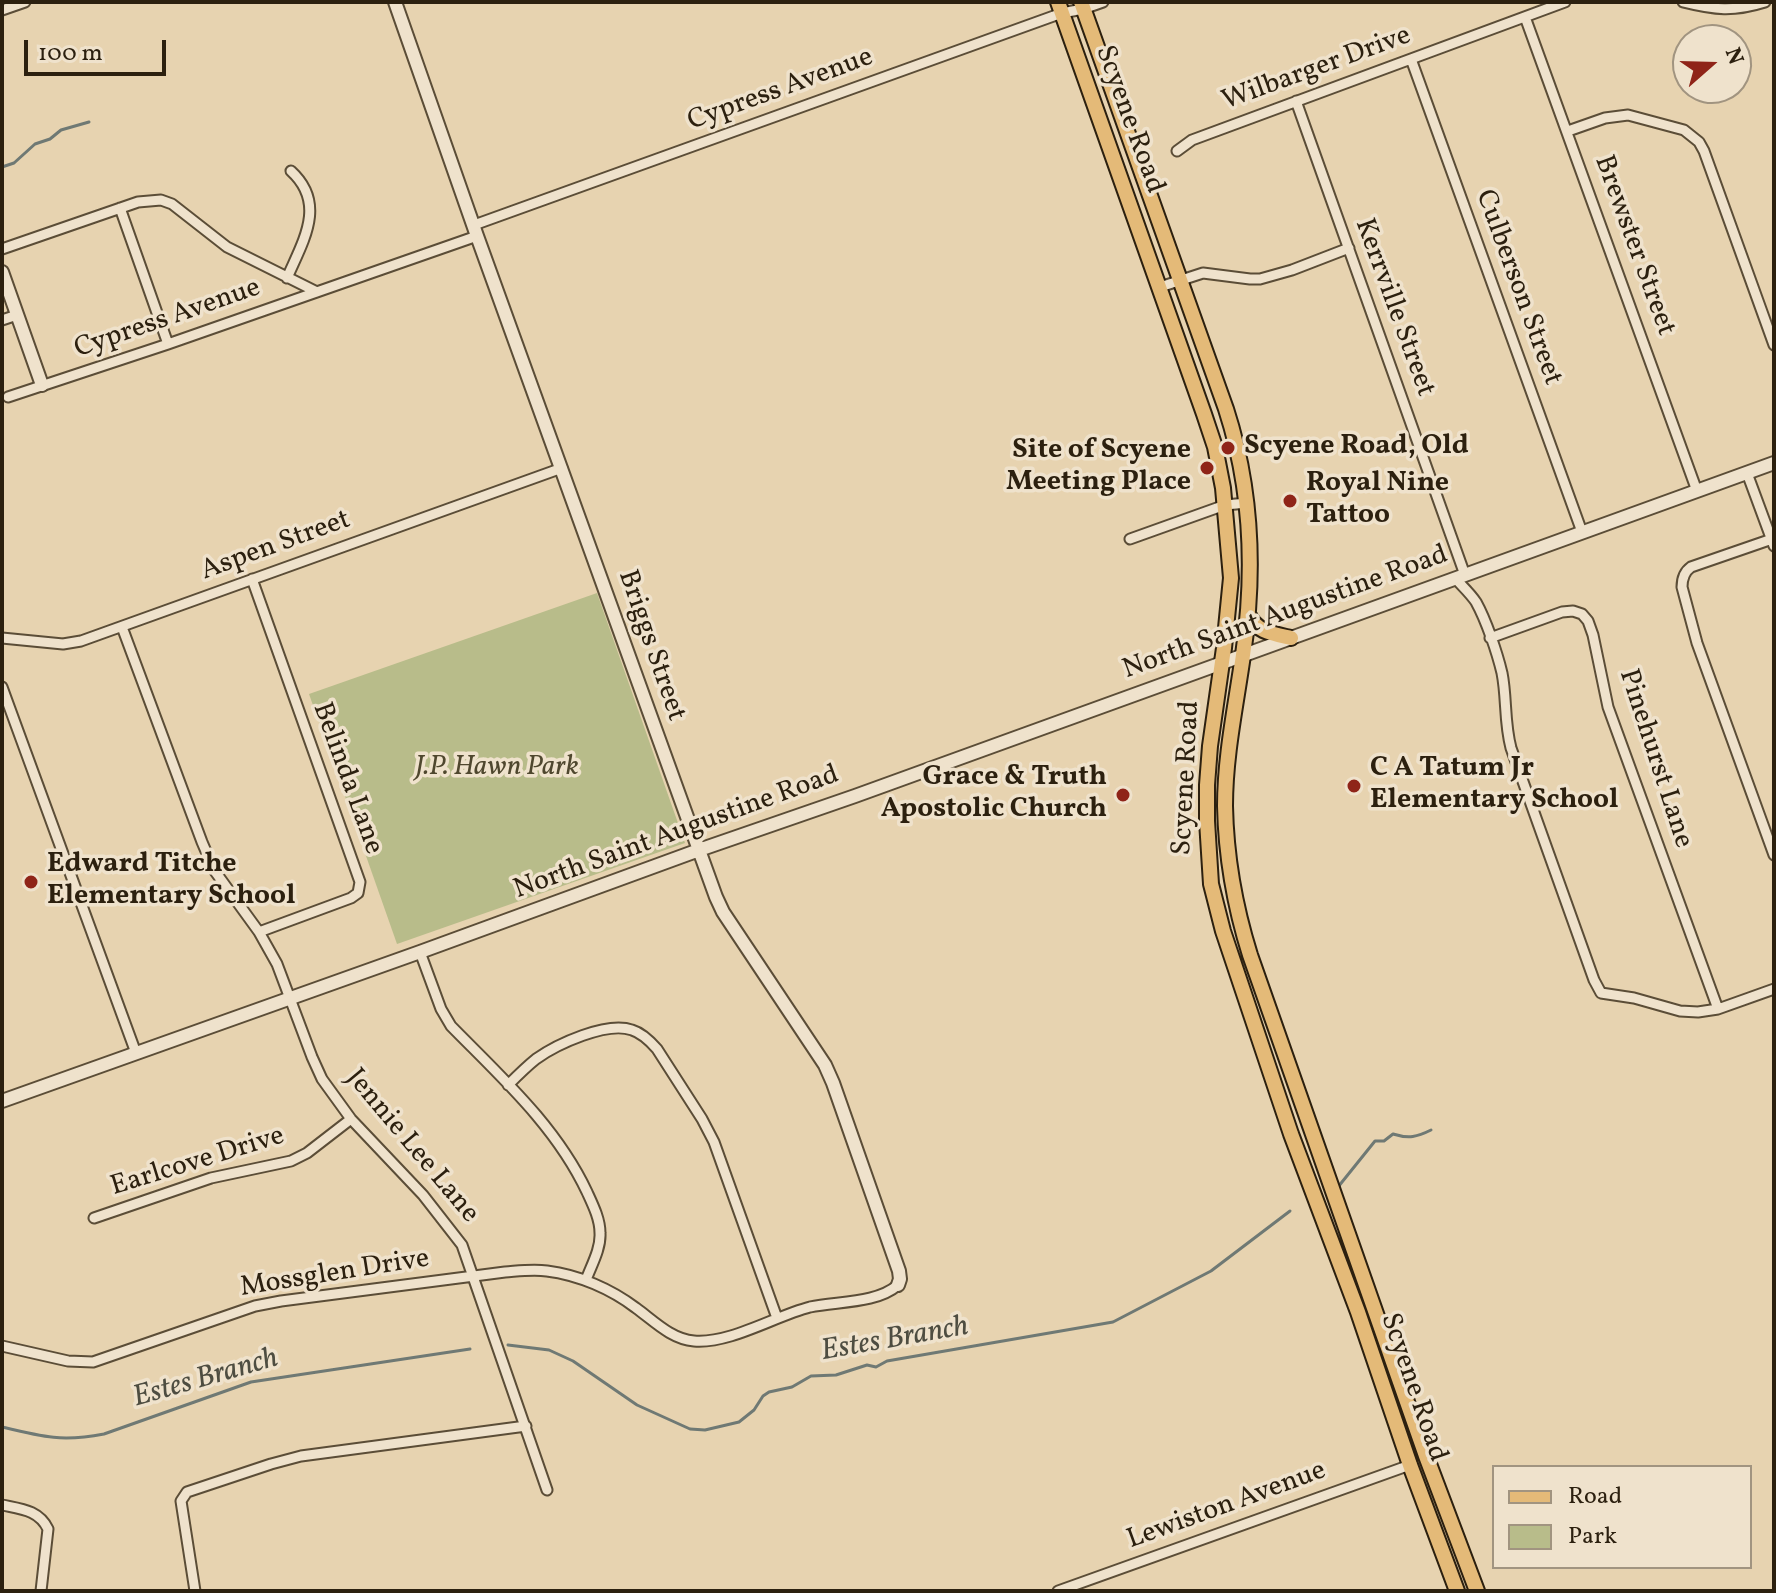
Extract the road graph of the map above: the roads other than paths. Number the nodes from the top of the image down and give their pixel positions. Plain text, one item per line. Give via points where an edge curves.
1 (25, 2) edge
2 (395, 2) edge
3 (1103, 2) edge
4 (1565, 2) edge
5 (1683, 2) edge
6 (1765, 2) edge
7 (1082, 6) edge
8 (1060, 8) edge
9 (2, 10) edge
10 (1525, 17) junction
11 (1411, 59) junction
12 (1296, 101) junction
13 (1568, 131) junction
14 (1177, 151) dead end
15 (291, 171) dead end
16 (120, 208) junction
17 (475, 230) junction
18 (1349, 248) junction
19 (2, 249) edge
20 (2, 272) edge
21 (287, 278) junction
22 (1180, 280) junction
23 (1160, 287) junction
24 (317, 292) junction
25 (17, 315) junction
26 (2, 320) edge
27 (168, 344) junction
28 (1774, 345) edge
29 (42, 385) junction
30 (8, 397) dead end
31 (1774, 463) edge
32 (562, 468) junction
33 (1747, 473) junction
34 (1697, 491) junction
35 (1247, 503) junction
36 (1225, 505) junction
37 (1582, 532) junction
38 (1130, 539) dead end
39 (1773, 542) edge
40 (1460, 576) junction
41 (252, 579) junction
42 (1248, 614) junction
43 (122, 627) junction
44 (2, 638) edge
45 (1291, 638) junction
46 (1490, 638) junction
47 (1243, 655) junction
48 (1222, 663) junction
49 (2, 687) edge
50 (699, 850) junction
51 (1774, 855) edge
52 (259, 932) junction
53 (420, 952) junction
54 (1774, 989) edge
55 (290, 998) junction
56 (1718, 1009) junction
57 (136, 1053) junction
58 (508, 1085) junction
59 (2, 1101) edge
60 (351, 1119) junction
61 (94, 1218) dead end
62 (473, 1276) junction
63 (586, 1280) junction
64 (898, 1285) joint
65 (777, 1318) junction
66 (2, 1346) edge
67 (526, 1426) junction
68 (1429, 1463) junction
69 (1410, 1465) junction
70 (547, 1490) dead end
71 (2, 1505) edge
72 (41, 1591) edge
73 (195, 1591) edge
74 (1058, 1591) edge
75 (1457, 1591) edge
76 (1477, 1591) edge

1 - 9 street
2 - 17 street, Briggs Street
3 - 7 street, Cypress Avenue
4 - 10 street, Wilbarger Drive
5 - 6 street via 1734,10
7 - 8 street, Cypress Avenue
7 - 22 main road, Scyene Road
8 - 17 street, Cypress Avenue
8 - 23 main road, Scyene Road
10 - 11 street, Wilbarger Drive
10 - 13 street, Brewster Street
11 - 12 street, Wilbarger Drive
11 - 37 street, Culberson Street
12 - 14 street, Wilbarger Drive via 1192,140
12 - 18 street, Kerrville Street
13 - 28 street via 1628,115 1684,130 1699,142
13 - 34 street, Brewster Street
15 - 21 street via 303,182 310,207 307,233
16 - 19 street
16 - 21 street via 151,200 172,204 227,247
16 - 27 street
17 - 24 street, Cypress Avenue
17 - 32 street, Briggs Street
18 - 22 street via 1260,279 1210,273
18 - 40 street, Kerrville Street
20 - 25 street
21 - 24 street
22 - 23 street
22 - 35 main road, Scyene Road via 1230,423
23 - 36 main road, Scyene Road via 1215,447
24 - 27 street, Cypress Avenue
25 - 26 street
25 - 29 street
27 - 29 street, Cypress Avenue
29 - 30 street, Cypress Avenue
31 - 33 street, North Saint Augustine Road
32 - 41 street, Aspen Street
32 - 50 street, Briggs Street
33 - 34 street, North Saint Augustine Road
33 - 39 street
34 - 37 street, North Saint Augustine Road
35 - 36 street
35 - 42 main road, Scyene Road
36 - 38 street
36 - 48 main road, Scyene Road via 1231,578
37 - 40 street, North Saint Augustine Road
39 - 51 street via 1695,565 1686,570 1682,587
40 - 45 street, North Saint Augustine Road
40 - 46 street, Kerrville Street
41 - 43 street, Aspen Street
41 - 52 street, Belinda Lane via 360,882 351,898
42 - 45 main road via 1266,632
42 - 47 main road, Scyene Road
43 - 44 street, Aspen Street via 63,644
43 - 52 street, Jennie Lee Lane via 214,870
45 - 47 street, North Saint Augustine Road
46 - 56 street, Kerrville Street via 1501,673 1511,748 1601,993 1680,1011
46 - 56 street, Pinehurst Lane via 1562,612 1582,614 1588,621 1608,707
47 - 48 street, North Saint Augustine Road
47 - 68 main road, Scyene Road via 1226,784 1236,907
48 - 50 street, North Saint Augustine Road
48 - 69 main road, Scyene Road via 1207,785 1216,908
49 - 57 street
50 - 53 street, North Saint Augustine Road
50 - 64 street, Briggs Street via 723,912 825,1065 899,1271
52 - 55 street, Jennie Lee Lane
53 - 55 street, North Saint Augustine Road
53 - 58 street via 451,1026
54 - 56 street
55 - 57 street, North Saint Augustine Road
55 - 60 street, Jennie Lee Lane via 322,1079
57 - 59 street, North Saint Augustine Road
58 - 63 street via 555,1137 594,1208 601,1235
58 - 65 street via 555,1048 600,1031 631,1029 648,1039 714,1142
60 - 61 street, Earlcove Drive via 291,1161 211,1178
60 - 62 street, Jennie Lee Lane via 452,1230
62 - 63 street, Mossglen Drive via 548,1271
62 - 66 street, Mossglen Drive via 255,1306 93,1362
62 - 67 street, Jennie Lee Lane
63 - 65 street, Mossglen Drive via 685,1339 728,1336
64 - 65 street, Mossglen Drive via 862,1300
67 - 70 street, Jennie Lee Lane
67 - 73 street via 301,1456 187,1492 181,1501
68 - 69 street
68 - 69 street, Lewiston Avenue
68 - 76 main road, Scyene Road
69 - 74 street, Lewiston Avenue
69 - 75 main road, Scyene Road
71 - 72 street via 37,1514 48,1529

